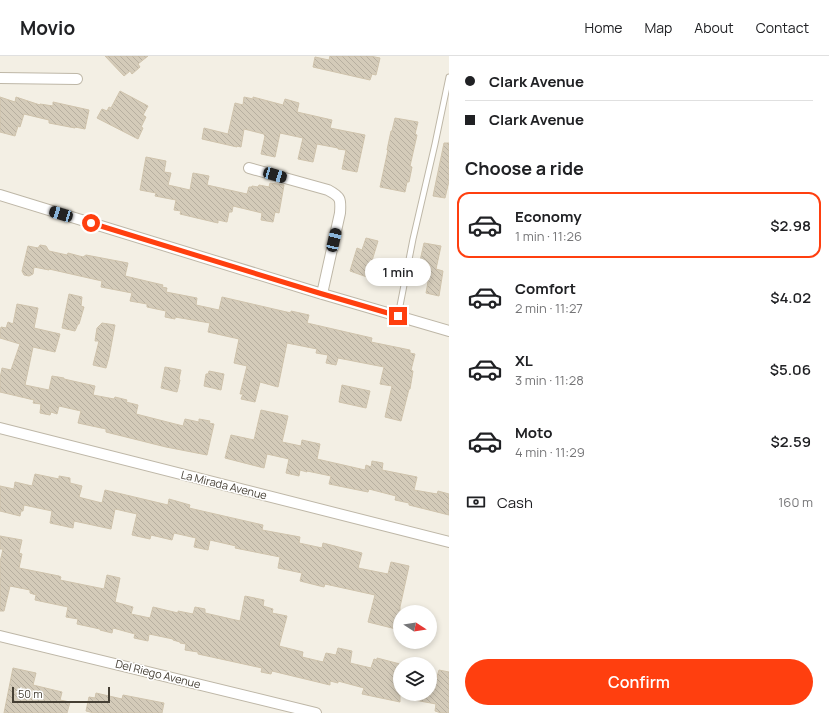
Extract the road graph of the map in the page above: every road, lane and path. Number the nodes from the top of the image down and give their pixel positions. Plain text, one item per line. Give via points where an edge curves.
1 (449, 77) edge
2 (0, 78) edge
3 (77, 79) dead end
4 (249, 168) dead end
5 (0, 195) edge
6 (322, 294) junction
7 (398, 316) junction
8 (449, 331) edge
9 (0, 428) edge
10 (449, 542) edge
11 (0, 636) edge
12 (316, 713) edge

1 - 7 lane
2 - 3 street
4 - 6 street via 328,190 339,198 340,213
5 - 6 street
6 - 7 street
7 - 8 street
9 - 10 street, La Mirada Avenue
11 - 12 street, Del Riego Avenue

